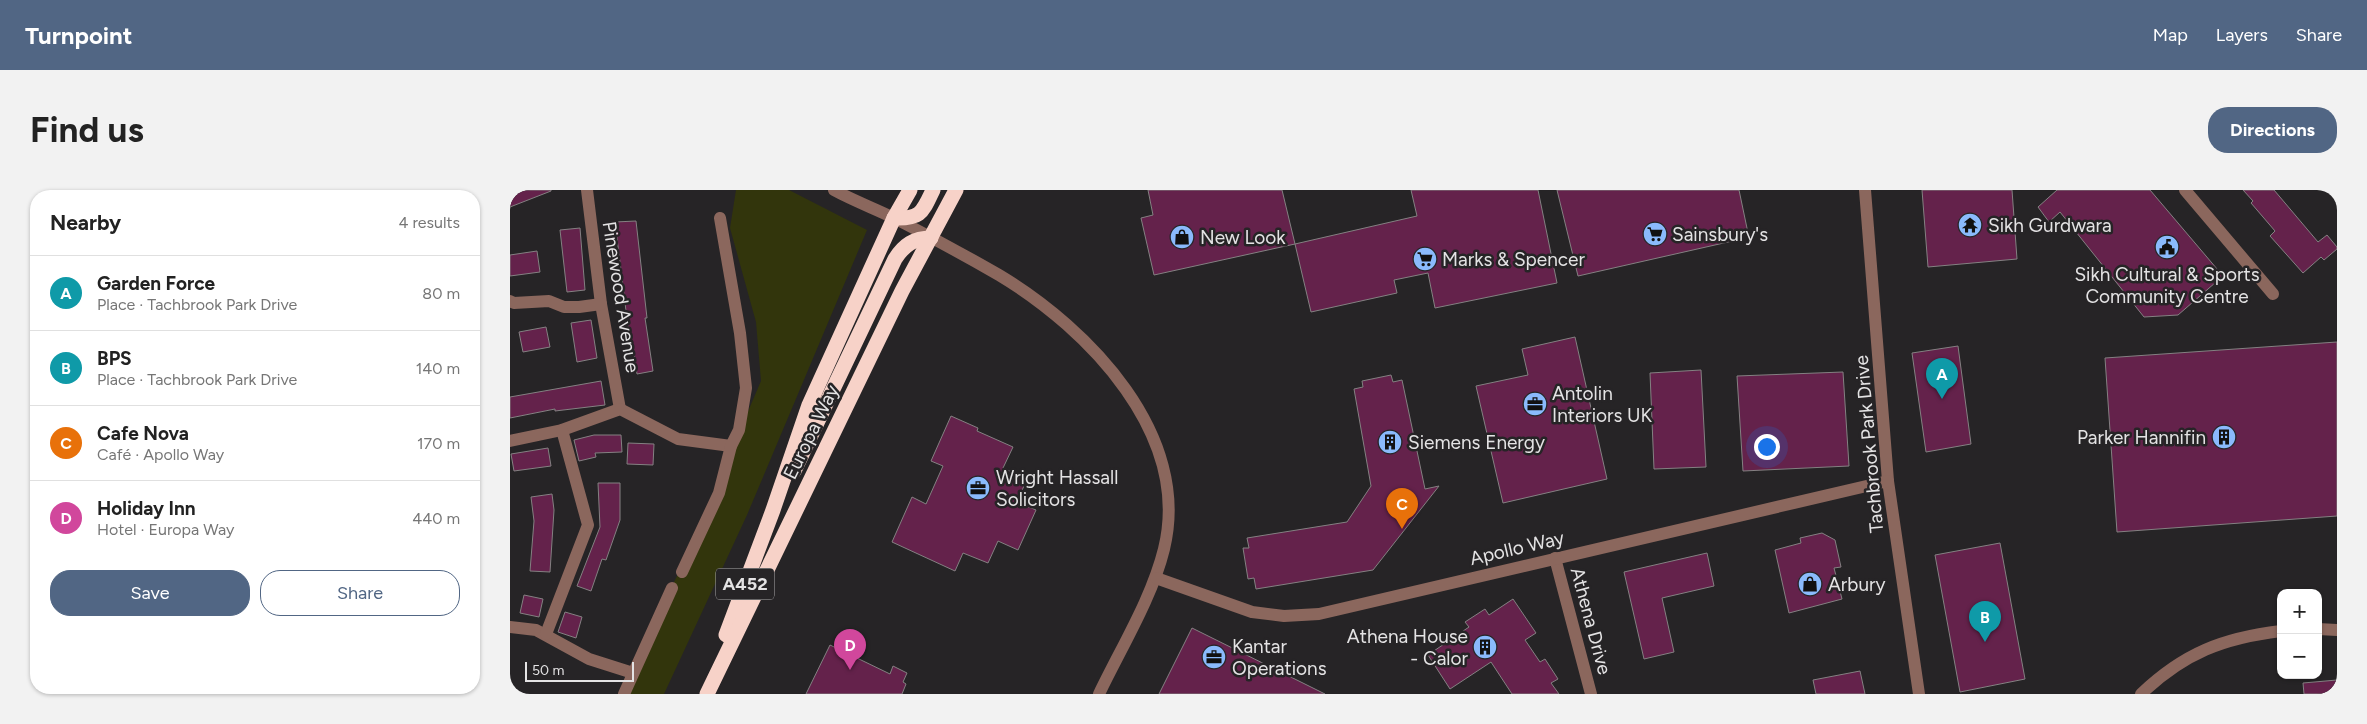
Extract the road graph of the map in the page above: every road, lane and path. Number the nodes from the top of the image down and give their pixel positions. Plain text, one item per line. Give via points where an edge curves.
1 (587, 190) edge
2 (834, 190) edge
3 (910, 190) edge
4 (932, 190) edge
5 (956, 190) edge
6 (1865, 190) edge
7 (2185, 190) edge
8 (720, 218) dead end
9 (894, 218) junction
10 (931, 238) junction
11 (2273, 294) dead end
12 (510, 301) edge
13 (601, 304) junction
14 (620, 409) junction
15 (562, 430) junction
16 (510, 441) edge
17 (731, 446) junction
18 (1888, 481) junction
19 (773, 510) junction
20 (1556, 558) junction
21 (682, 572) dead end
22 (1156, 578) junction
23 (672, 588) dead end
24 (510, 627) edge
25 (2322, 629) edge
26 (2337, 630) edge
27 (2277, 631) edge
28 (546, 634) junction
29 (633, 673) junction
30 (624, 694) edge
31 (702, 694) edge
32 (707, 694) edge
33 (1099, 694) edge
34 (1591, 694) edge
35 (1920, 694) edge
36 (2141, 694) edge

1 - 13 street, Pinewood Avenue
2 - 9 street
3 - 9 highway, Europa Way / A452
4 - 9 highway via 919,215 912,219
5 - 10 highway, Europa Way / A452
6 - 18 street, Tachbrook Park Drive
7 - 11 street
8 - 17 street via 746,388 739,430
9 - 10 street
9 - 19 highway, Europa Way / A452 via 809,405
10 - 19 highway via 911,242 895,259 808,445
10 - 22 street via 999,275 1048,310 1088,346 1131,397 1156,441 1167,491 1167,533
10 - 32 highway, Europa Way / A452 via 902,291
12 - 13 street via 549,301 579,307
13 - 14 street, Pinewood Avenue
14 - 15 street
14 - 17 street via 678,439
15 - 16 street
15 - 28 street via 588,525
17 - 21 street via 719,493
18 - 20 street, Apollo Way
18 - 35 street, Tachbrook Park Drive
19 - 31 highway, Europa Way / A452
20 - 22 street, Apollo Way via 1302,616 1252,612
20 - 34 street, Athena Drive
22 - 33 street
23 - 29 street
24 - 28 street
25 - 26 street
27 - 36 street via 2247,635 2201,652 2174,665
28 - 29 street via 589,659
29 - 30 street

